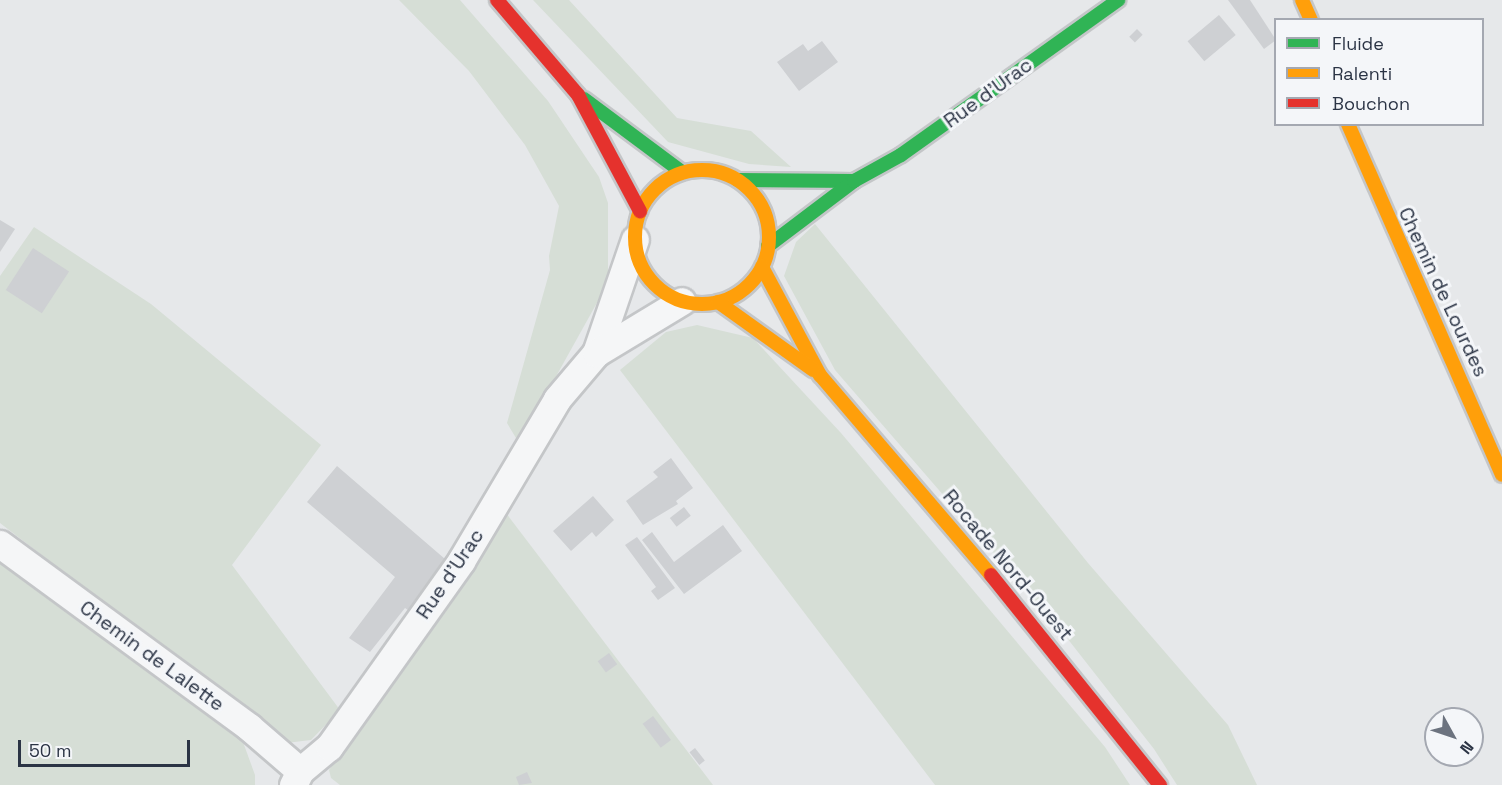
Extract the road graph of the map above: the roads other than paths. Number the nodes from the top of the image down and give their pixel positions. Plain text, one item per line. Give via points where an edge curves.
1 (496, 0) edge
2 (1118, 0) edge
3 (1302, 0) edge
4 (1309, 0) edge
5 (1310, 18) edge
6 (578, 95) junction
7 (1349, 126) edge
8 (682, 172) junction
9 (738, 180) junction
10 (854, 181) junction
11 (640, 211) junction
12 (634, 238) junction
13 (768, 246) junction
14 (762, 267) junction
15 (682, 302) junction
16 (718, 302) junction
17 (596, 353) junction
18 (820, 375) junction
19 (1502, 475) edge
20 (0, 544) edge
21 (296, 778) edge
22 (1160, 785) edge

1 - 6 main road
2 - 10 main road, Rue d'Urac via 901,155
3 - 5 main road
4 - 5 main road
6 - 8 main road
6 - 11 main road
7 - 19 main road, Chemin de Lourdes
8 - 9 main road via 720,172
8 - 11 main road via 650,194
9 - 10 main road, Rue d'Urac
9 - 13 main road via 763,208
10 - 13 main road, Rue d'Urac
11 - 12 main road
12 - 15 main road via 638,259 648,278
12 - 17 street, Rue d'Urac
13 - 14 main road
14 - 16 main road via 752,282
14 - 18 main road, Rocade Nord-Ouest
15 - 16 main road
15 - 17 street, Rue d'Urac
16 - 18 main road, Rocade Nord-Ouest
17 - 21 street, Rue d'Urac via 557,399 461,561 329,747
18 - 22 main road, Rocade Nord-Ouest via 1044,637
20 - 21 street, Chemin de Lalette via 249,727

